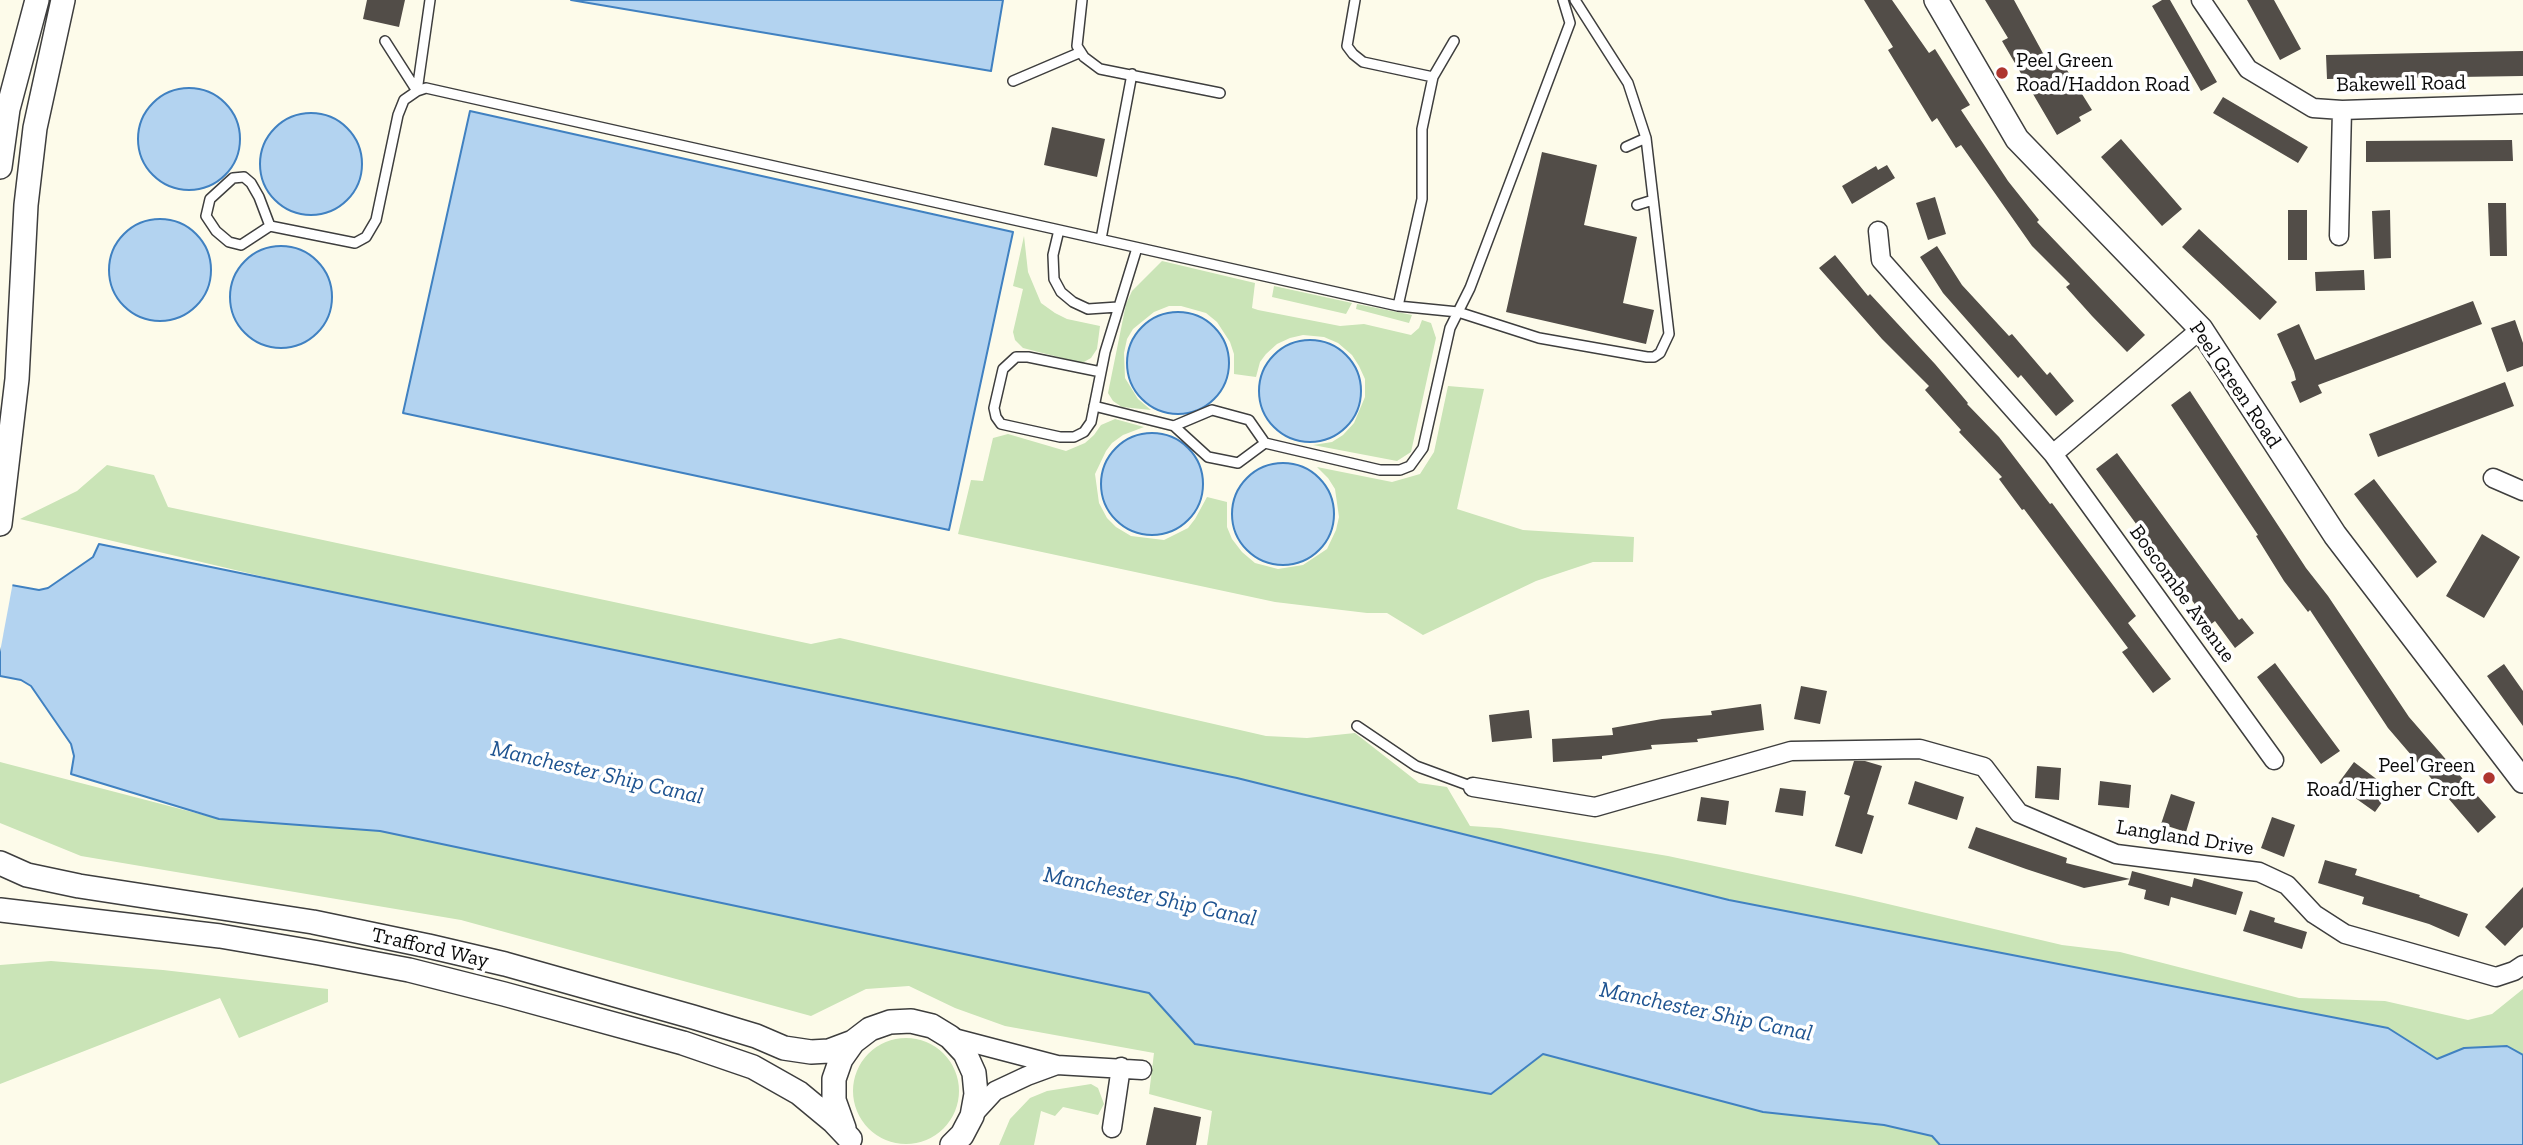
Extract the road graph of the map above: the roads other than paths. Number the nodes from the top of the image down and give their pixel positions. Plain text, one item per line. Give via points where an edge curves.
1 (37, 0) edge
2 (63, 0) edge
3 (430, 0) edge
4 (1082, 0) edge
5 (1355, 0) edge
6 (1563, 0) edge
7 (1575, 0) edge
8 (1936, 0) edge
9 (2201, 0) edge
10 (385, 41) dead end
11 (1454, 41) dead end
12 (1081, 52) junction
13 (1132, 74) junction
14 (1433, 77) junction
15 (1013, 81) dead end
16 (416, 91) junction
17 (1220, 93) dead end
18 (2523, 104) edge
19 (2342, 110) junction
20 (1646, 138) junction
21 (1626, 147) dead end
22 (0, 167) edge
23 (1653, 200) junction
24 (1637, 205) dead end
25 (270, 226) junction
26 (1059, 230) junction
27 (1878, 230) dead end
28 (2339, 236) dead end
29 (1101, 239) junction
30 (1138, 248) junction
31 (1398, 306) junction
32 (1118, 307) junction
33 (1458, 312) junction
34 (2201, 329) junction
35 (1101, 372) junction
36 (1094, 406) junction
37 (1174, 426) junction
38 (1265, 443) junction
39 (2053, 454) junction
40 (2493, 478) dead end
41 (2523, 491) edge
42 (0, 524) edge
43 (1357, 726) dead end
44 (2274, 760) dead end
45 (2523, 781) edge
46 (1473, 787) joint
47 (0, 863) edge
48 (0, 871) edge
49 (27, 875) junction
50 (0, 910) edge
51 (2523, 965) edge
52 (950, 1037) junction
53 (853, 1042) junction
54 (1057, 1065) junction
55 (1121, 1068) junction
56 (1142, 1070) dead end
57 (1112, 1128) dead end
58 (961, 1135) edge
59 (854, 1142) edge

1 - 22 street via 8,109
2 - 42 street via 30,167 17,379
3 - 16 lane
4 - 12 lane via 1077,46
5 - 14 lane via 1347,46 1353,54 1363,62
6 - 33 lane via 1570,23
7 - 20 lane via 1628,83
8 - 34 street, Peel Green Road via 2017,139
9 - 19 street, Bakewell Road via 2248,69 2313,108
10 - 16 lane
11 - 14 lane
12 - 13 lane via 1100,69
12 - 15 lane
13 - 17 lane
13 - 29 lane
14 - 31 lane via 1422,129 1422,198
16 - 25 lane via 404,100 398,115 376,220 366,237 355,243
16 - 26 lane via 426,88
18 - 19 street, Bakewell Road
19 - 28 street
20 - 21 lane
20 - 23 lane
23 - 24 lane
23 - 33 lane via 1669,334 1654,357 1539,338
25 - 25 lane via 241,245 229,242 206,216 210,199 233,178 244,177 259,197
26 - 29 lane
26 - 32 lane via 1053,255 1054,279 1061,292 1088,309
27 - 39 street, Boscombe Avenue via 1881,260
29 - 30 lane
30 - 31 lane
30 - 32 lane
31 - 33 lane
32 - 35 lane
33 - 38 lane via 1450,328 1423,448 1410,466 1380,470
34 - 39 street
34 - 45 street, Peel Green Road via 2334,536
35 - 36 lane
35 - 36 lane via 1016,357 1003,369 994,408 1001,424 1074,438 1091,422
36 - 37 lane
37 - 38 lane via 1212,410 1249,420
37 - 38 lane via 1208,457 1238,463
39 - 44 street, Boscombe Avenue
40 - 41 street
43 - 46 lane via 1416,765
46 - 51 street, Langland Drive via 1595,807 1791,751 1920,749 1984,767 2019,813 2116,854 2259,872 2287,885 2314,914 2345,934 2496,977
47 - 49 street, Trafford Way
48 - 49 street
49 - 53 street, Trafford Way via 313,922 428,946 756,1035 784,1048 829,1051
50 - 59 street, Trafford Way via 220,936 409,970 517,997 729,1057 799,1093
52 - 53 street, Trafford Way via 932,1026 901,1021 870,1029
52 - 54 street
52 - 58 street via 965,1053 974,1073 976,1094
53 - 59 street via 834,1079 834,1100 839,1121
54 - 55 street
54 - 58 street via 995,1091
55 - 56 street
55 - 57 street

